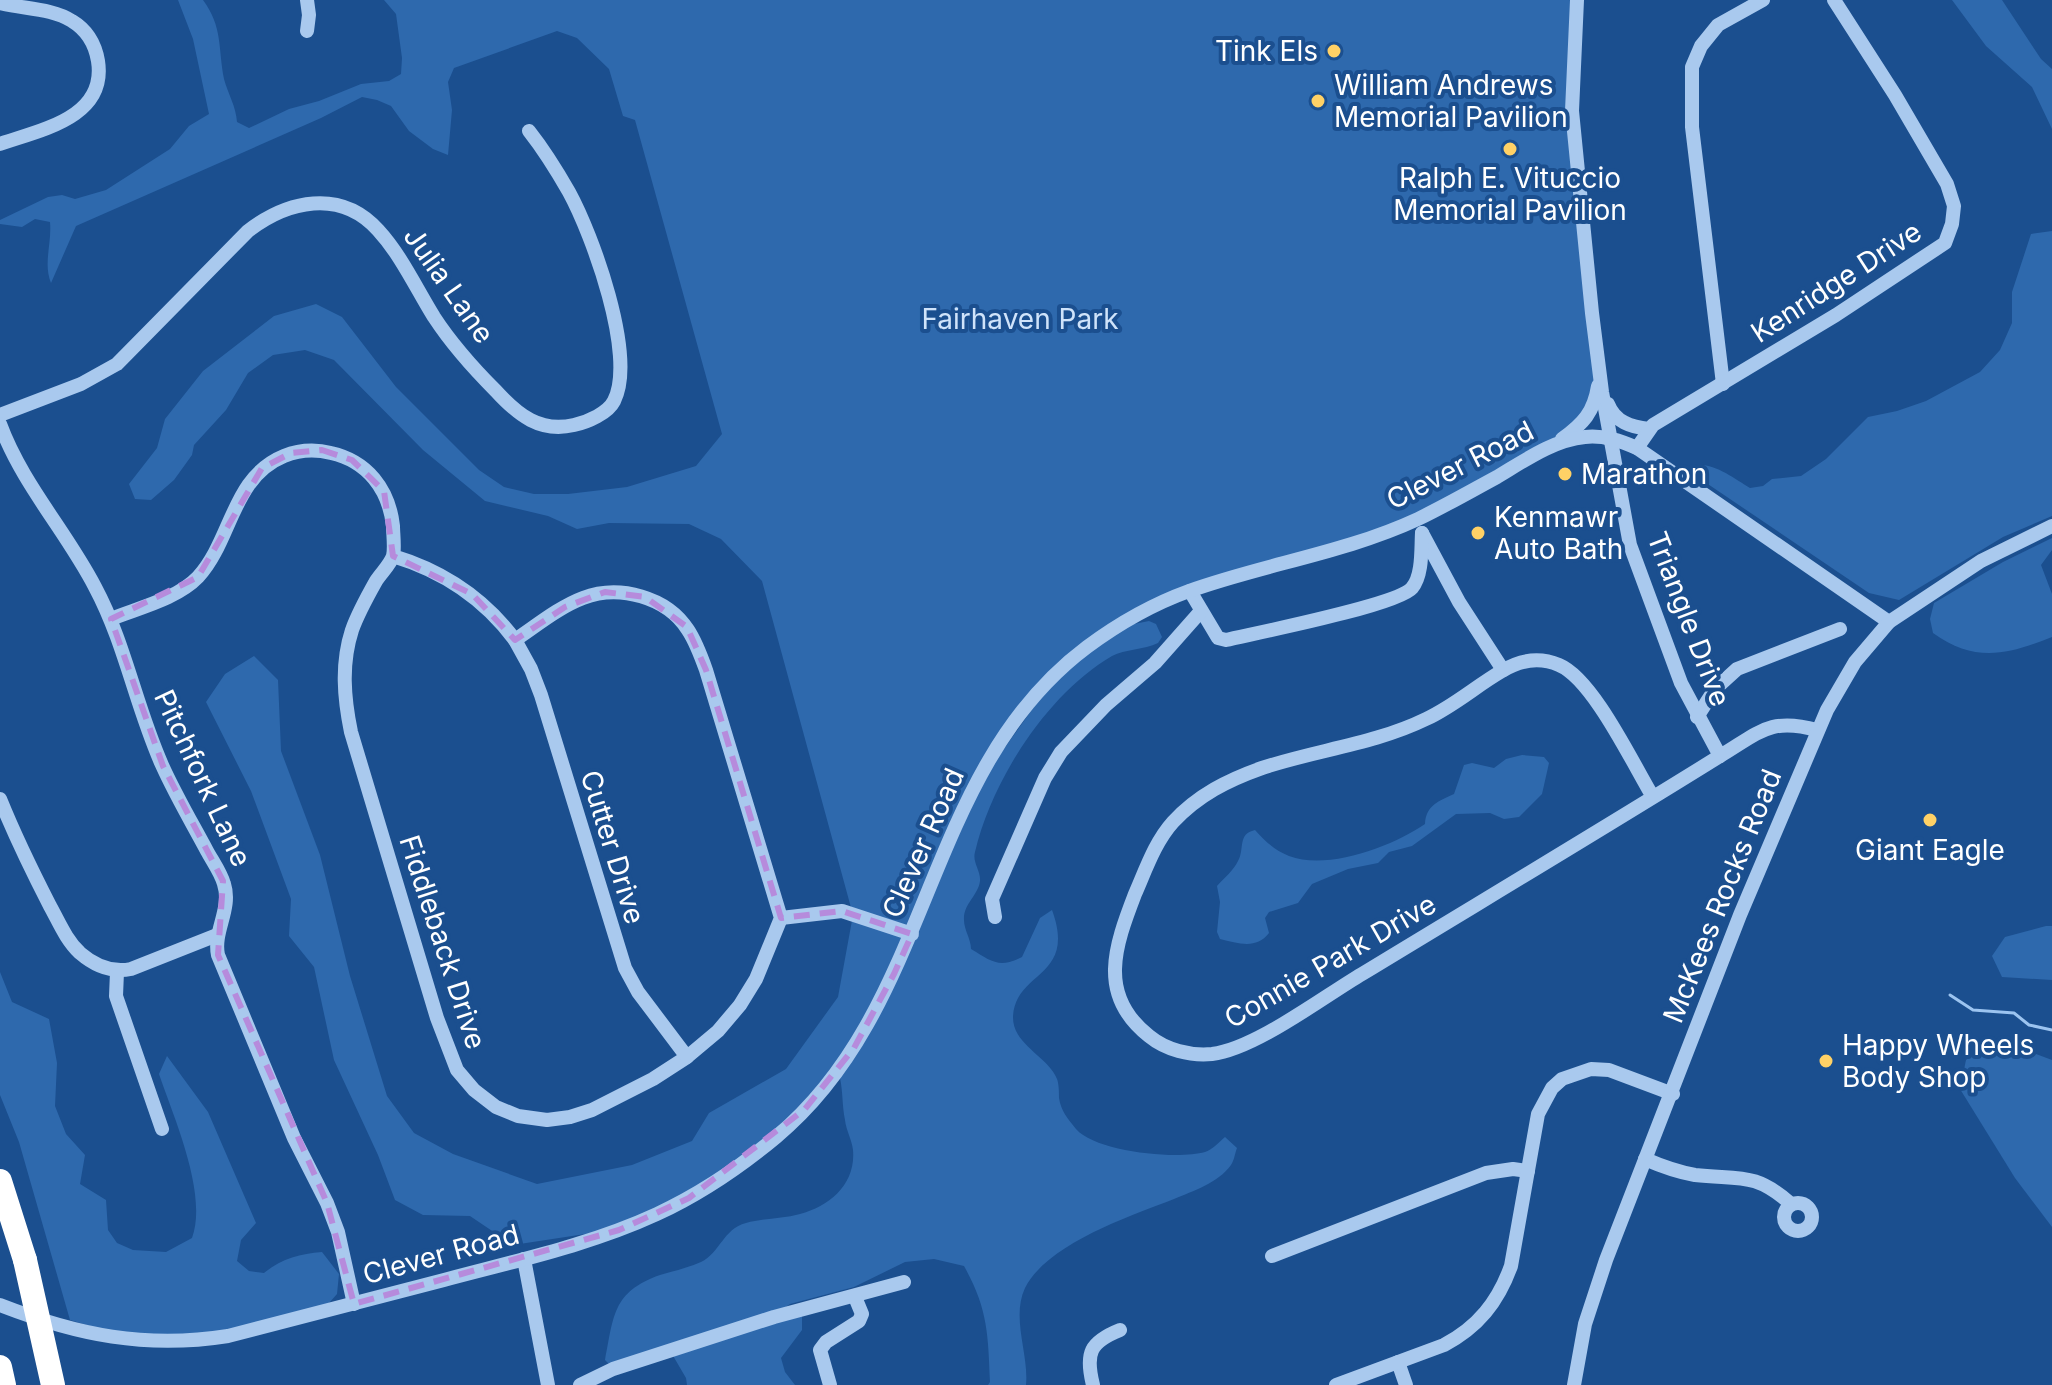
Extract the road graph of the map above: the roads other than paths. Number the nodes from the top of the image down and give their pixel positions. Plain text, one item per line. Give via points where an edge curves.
1 (307, 0) edge
2 (1577, 0) edge
3 (1763, 0) edge
4 (1834, 0) edge
5 (0, 3) edge
6 (307, 31) dead end
7 (529, 131) dead end
8 (0, 144) edge
9 (1600, 374) junction
10 (1723, 384) junction
11 (1602, 392) junction
12 (0, 415) edge
13 (0, 424) edge
14 (1649, 429) junction
15 (1611, 439) junction
16 (1551, 447) junction
17 (1637, 448) junction
18 (1419, 526) junction
19 (2052, 526) edge
20 (393, 556) junction
21 (1190, 591) junction
22 (1201, 611) junction
23 (111, 619) junction
24 (1889, 622) junction
25 (1840, 629) dead end
26 (515, 640) junction
27 (1503, 670) junction
28 (1697, 717) junction
29 (1817, 730) junction
30 (1720, 756) junction
31 (1653, 797) junction
32 (0, 799) edge
33 (995, 917) dead end
34 (781, 918) junction
35 (912, 934) junction
36 (217, 935) junction
37 (117, 972) junction
38 (687, 1057) junction
39 (1673, 1094) junction
40 (162, 1129) dead end
41 (1645, 1159) junction
42 (1528, 1171) junction
43 (0, 1181) edge
44 (1791, 1204) dead end
45 (1272, 1256) dead end
46 (524, 1259) junction
47 (904, 1282) dead end
48 (855, 1297) junction
49 (354, 1304) junction
50 (0, 1305) edge
51 (1120, 1330) dead end
52 (1398, 1362) junction
53 (53, 1385) edge
54 (548, 1385) edge
55 (580, 1385) edge
56 (830, 1385) edge
57 (1093, 1385) edge
58 (1336, 1385) edge
59 (1406, 1385) edge
60 (1574, 1385) edge

1 - 6 street
2 - 9 street, Triangle Drive via 1572,111
3 - 10 street, Kenridge Drive via 1718,25 1692,67 1692,127
4 - 10 street, Kenridge Drive via 1947,184 1954,206 1952,224 1945,243
5 - 8 street via 70,20 86,31 98,63 97,82 80,112
7 - 12 street, Julia Lane via 575,205 599,264 616,330 619,388 613,404 599,415 558,428 522,416 436,320 378,229 344,208 306,203 267,216 248,231 117,364
9 - 11 street, Triangle Drive
9 - 16 street via 1588,418
10 - 14 street, Kenridge Drive
11 - 14 street via 1620,421
11 - 15 street, Triangle Drive
13 - 23 street, Pitchfork Lane via 19,467
14 - 17 street, Kenridge Drive
15 - 16 street, Clever Road via 1581,437
15 - 17 street, Clever Road
15 - 28 street, Triangle Drive via 1630,545
16 - 18 street, Clever Road
17 - 24 street, Clever Road
18 - 21 street, Clever Road
18 - 22 street via 1416,581 1395,598 1226,640 1214,634
18 - 27 street
19 - 24 street, McKees Rocks Road via 1981,561
20 - 23 street via 392,517 375,478 337,454 291,453 262,468 252,480 198,577 178,592
20 - 26 street via 441,574 472,594
20 - 38 street, Fiddleback Drive via 352,630 344,676 346,705 437,1018 457,1070 496,1107 547,1120 592,1110
21 - 22 street
21 - 35 street, Clever Road via 1086,648 1052,677 1006,731 957,817
22 - 33 street via 1061,752 992,899
23 - 36 street, Pitchfork Lane via 143,720 223,881 226,904
24 - 29 street, McKees Rocks Road via 1855,662
25 - 28 street via 1737,669 1715,689
26 - 34 street via 565,607 605,592 645,597 687,627 706,670
26 - 38 street, Cutter Drive via 541,695 625,968
27 - 31 street via 1532,660 1574,673
27 - 31 street, Connie Park Drive via 1425,720 1246,774 1220,785 1183,812 1156,845 1115,950 1116,986 1135,1024 1163,1045 1197,1055 1245,1045
28 - 30 street, Triangle Drive
29 - 30 street, Triangle Drive via 1793,723 1769,727
29 - 39 street, McKees Rocks Road
30 - 31 street, Connie Park Drive
32 - 37 street via 66,935 79,952
34 - 35 street via 842,911
34 - 38 street, Fiddleback Drive via 740,1005
35 - 46 street, Clever Road via 854,1048 828,1084 779,1134 735,1168 656,1215
36 - 37 street
36 - 49 street, Pitchfork Lane via 218,955 338,1232
37 - 40 street via 116,996
39 - 41 street, McKees Rocks Road
39 - 42 street via 1609,1070 1591,1069 1562,1079 1543,1101
41 - 44 street via 1690,1174 1750,1179
41 - 60 street, McKees Rocks Road via 1589,1311
42 - 45 street via 1486,1173
42 - 52 street via 1511,1266 1496,1300 1457,1338
43 - 53 highway, bridge via 25,1260
46 - 49 street, Clever Road
46 - 54 street
47 - 48 street
48 - 55 street via 774,1317
48 - 56 street via 859,1321 820,1350
49 - 50 street, Clever Road via 193,1342 103,1335 51,1325
51 - 57 street via 1093,1347
52 - 58 street
52 - 59 street

